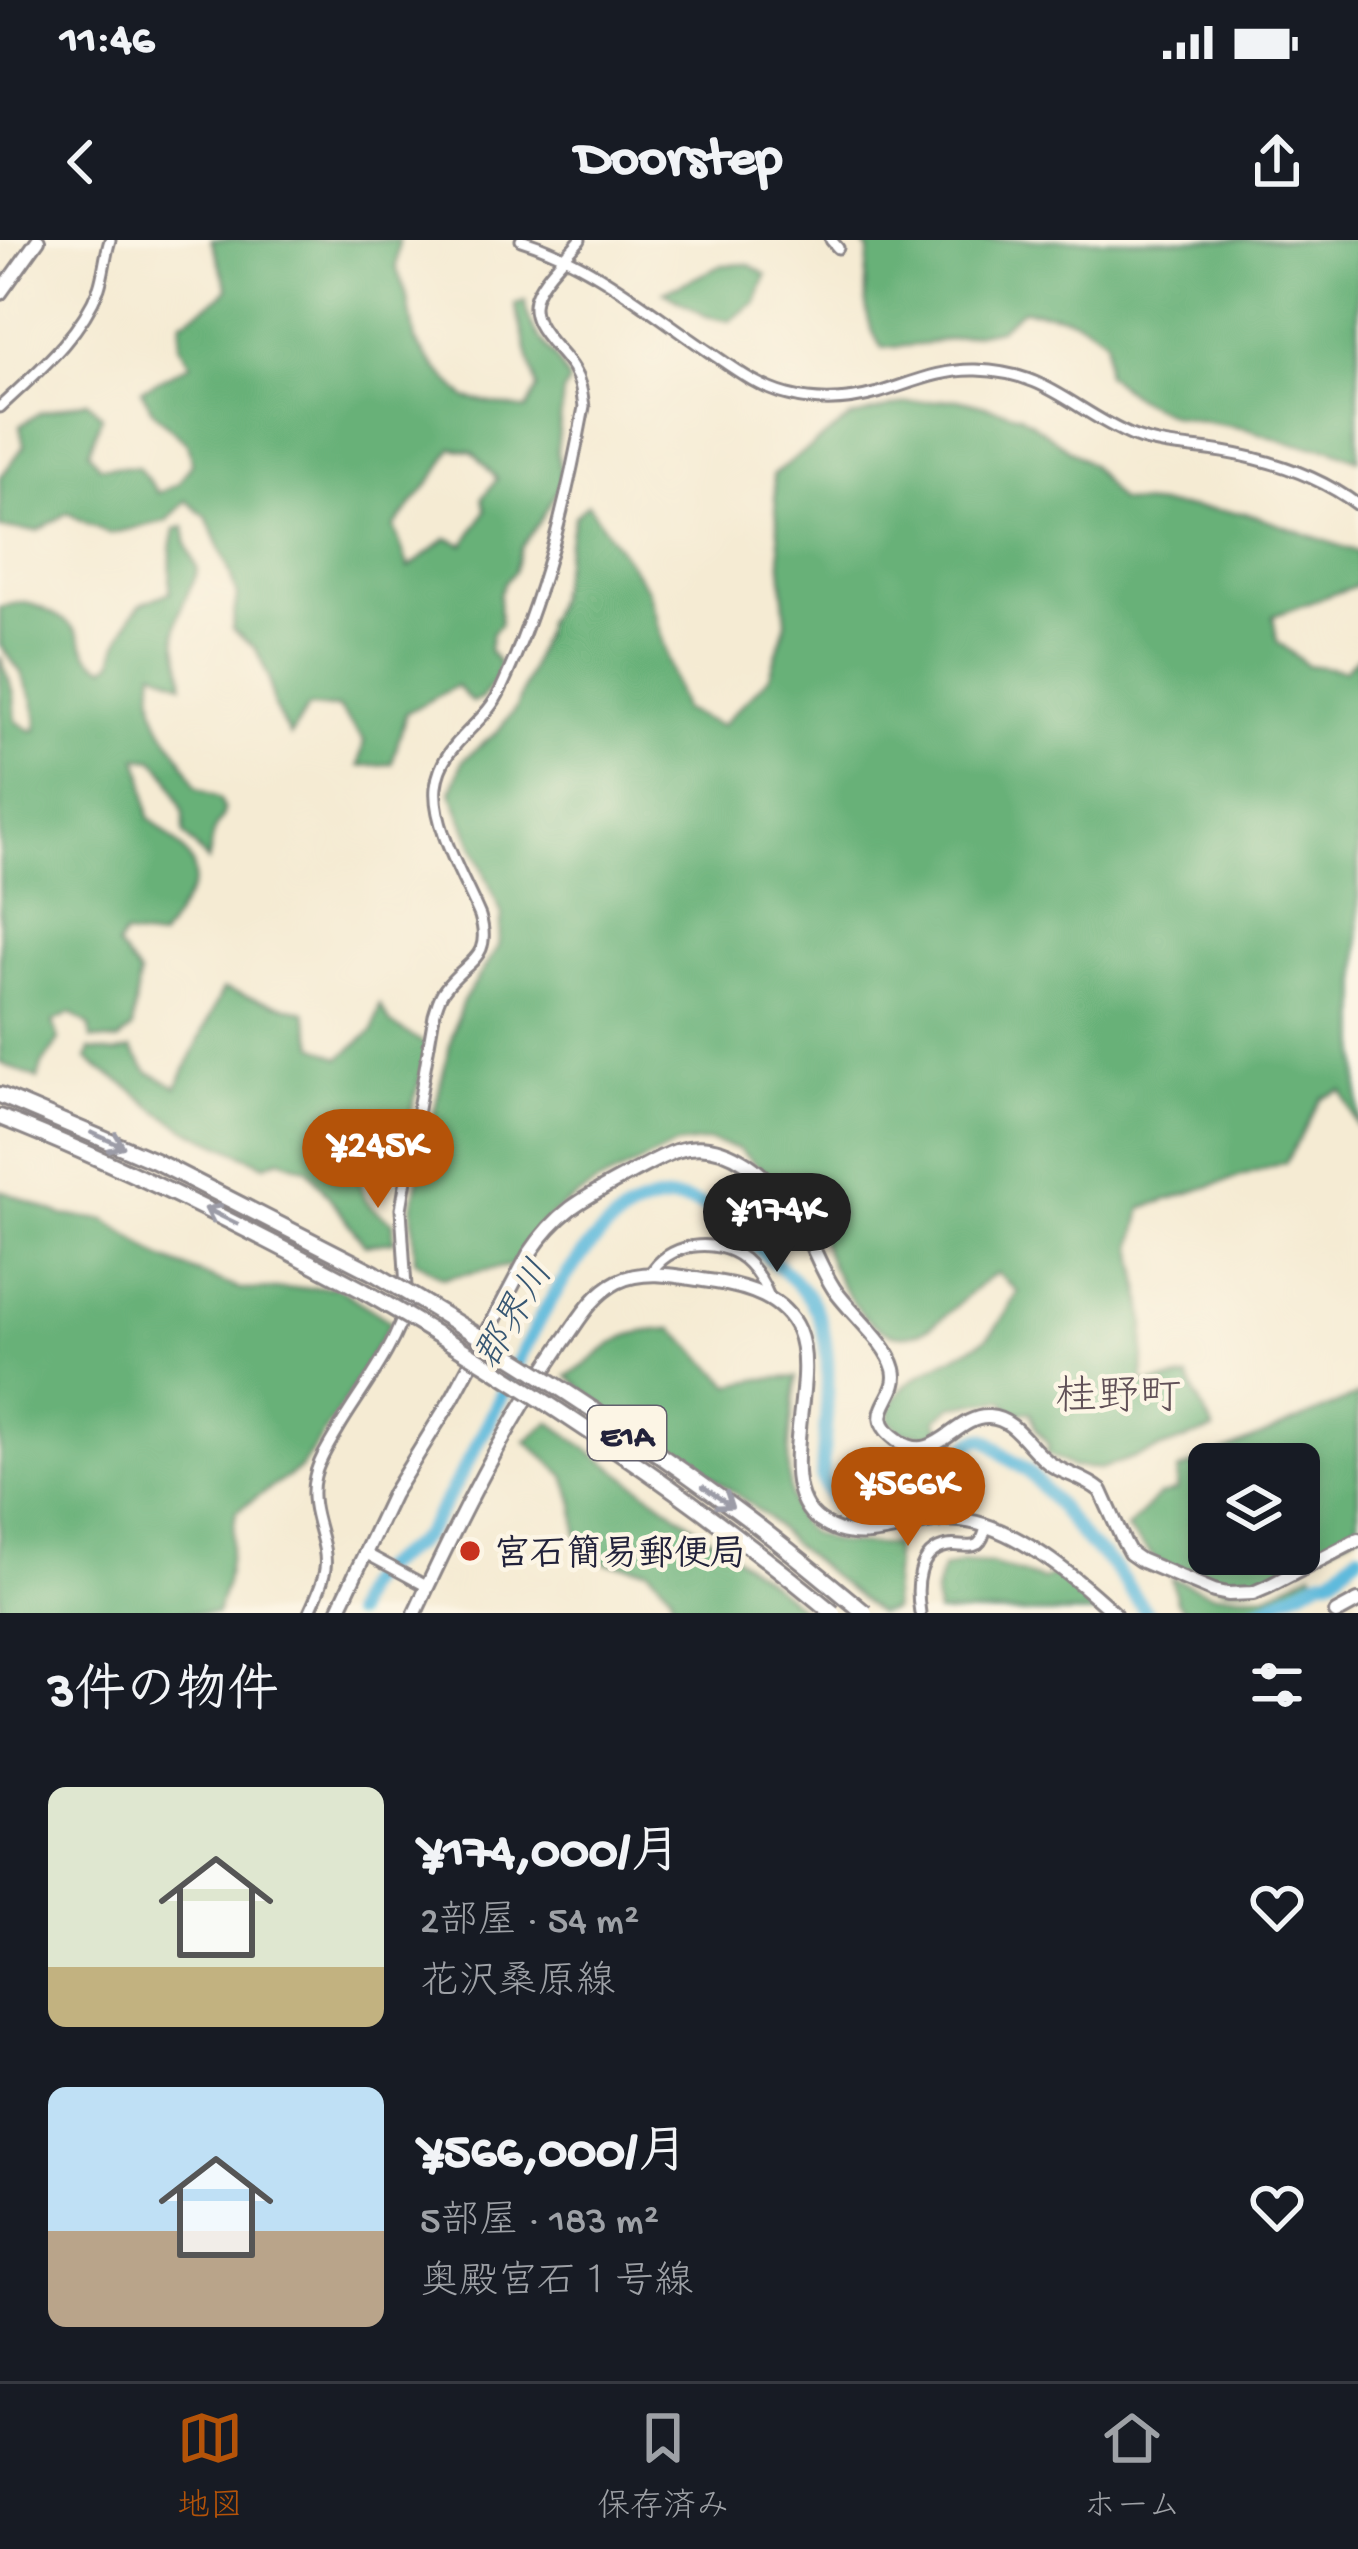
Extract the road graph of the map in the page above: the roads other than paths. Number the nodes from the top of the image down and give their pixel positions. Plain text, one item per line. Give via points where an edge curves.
1 (38, 240) edge
2 (110, 240) edge
3 (521, 240) edge
4 (580, 240) edge
5 (567, 256) junction
6 (0, 293) edge
7 (0, 407) edge
8 (1358, 505) edge
9 (0, 1095) edge
10 (0, 1117) edge
11 (650, 1275) junction
12 (770, 1299) junction
13 (986, 1526) junction
14 (1358, 1540) edge
15 (370, 1555) junction
16 (424, 1585) junction
17 (1358, 1601) edge
18 (309, 1613) edge
19 (337, 1613) edge
20 (415, 1613) edge
21 (833, 1613) edge
22 (865, 1613) edge
23 (920, 1613) edge
24 (1114, 1613) edge
25 (1336, 1613) edge

1 - 6 main road
2 - 7 street via 81,323
3 - 5 street
4 - 5 street
5 - 8 street via 784,395 850,398 972,369 1018,375 1137,437 1282,466
5 - 18 street via 534,301 536,319 581,384 584,407 554,548 499,695 453,744 436,790 484,945 441,993 434,1016 400,1209 407,1303 314,1478 325,1570
9 -> 22 highway, E1A, bridge via 155,1161 374,1273 634,1437
21 -> 10 highway, E1A, bridge via 623,1454 444,1337 253,1232
11 - 12 main road via 734,1285
11 - 12 street via 686,1247 717,1246 742,1257
11 - 16 main road via 615,1283 590,1304 544,1369
12 - 13 main road via 793,1320 804,1349 797,1472 811,1514 854,1534 928,1520
13 - 23 street via 977,1544 930,1556 917,1585
13 - 24 main road via 1045,1557
14 - 15 main road via 1267,1588 1228,1594 1130,1553 1101,1491 1049,1463 1008,1422 978,1417 921,1449 896,1440 880,1417 893,1367 829,1282 797,1217 747,1163 696,1148 590,1194 550,1223 393,1494
15 - 16 street
15 - 19 main road
16 - 20 main road
17 - 25 main road

